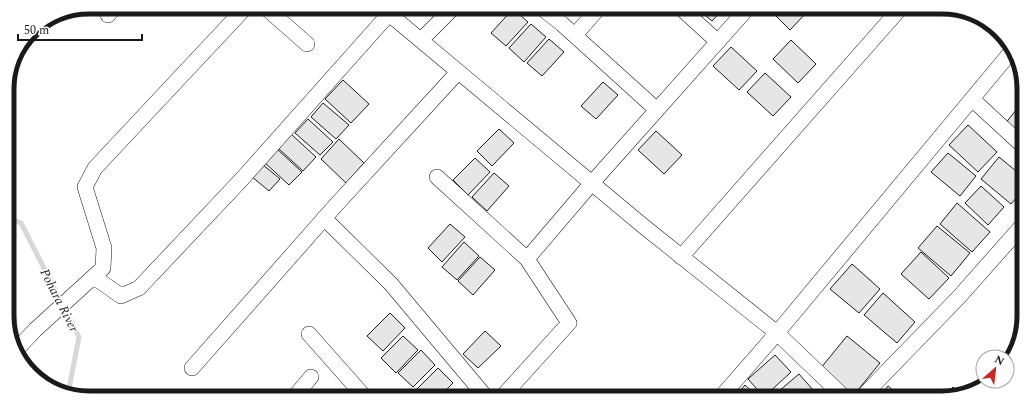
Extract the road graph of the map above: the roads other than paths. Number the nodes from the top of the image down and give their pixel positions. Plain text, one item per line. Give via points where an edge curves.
1 (239, 14) edge
2 (273, 14) edge
3 (383, 14) edge
4 (390, 14) edge
5 (447, 14) edge
6 (549, 14) edge
7 (593, 14) edge
8 (687, 14) edge
9 (742, 14) edge
10 (895, 14) edge
11 (575, 35) junction
12 (421, 40) junction
13 (718, 42) junction
14 (307, 44) dead end
15 (1008, 55) edge
16 (458, 72) junction
17 (972, 99) junction
18 (657, 110) junction
19 (1017, 140) edge
20 (437, 177) dead end
21 (591, 184) junction
22 (324, 218) junction
23 (1017, 232) edge
24 (681, 257) junction
25 (527, 259) junction
26 (89, 282) junction
27 (776, 333) junction
28 (308, 334) dead end
29 (20, 345) edge
30 (192, 368) dead end
31 (311, 377) dead end
32 (299, 391) edge
33 (359, 391) edge
34 (481, 391) edge
35 (506, 391) edge
36 (726, 391) edge
37 (838, 391) edge
38 (868, 391) edge

1 - 26 street via 95,168 85,187 104,248 103,268
2 - 14 street
3 - 26 street via 247,174 139,288 121,296
4 - 12 street
5 - 12 street
6 - 11 street
7 - 11 street
8 - 13 street
9 - 13 street
10 - 24 street
11 - 18 street
12 - 16 street
13 - 18 street
15 - 17 street
16 - 21 street
16 - 22 street
17 - 19 street
17 - 27 street
18 - 21 street
20 - 25 street
21 - 24 street
21 - 25 street
22 - 30 street
22 - 34 street via 391,284
23 - 38 street via 959,297
24 - 27 street
25 - 35 street via 569,323
26 - 29 street
27 - 36 street
27 - 37 street
28 - 33 street
31 - 32 street

